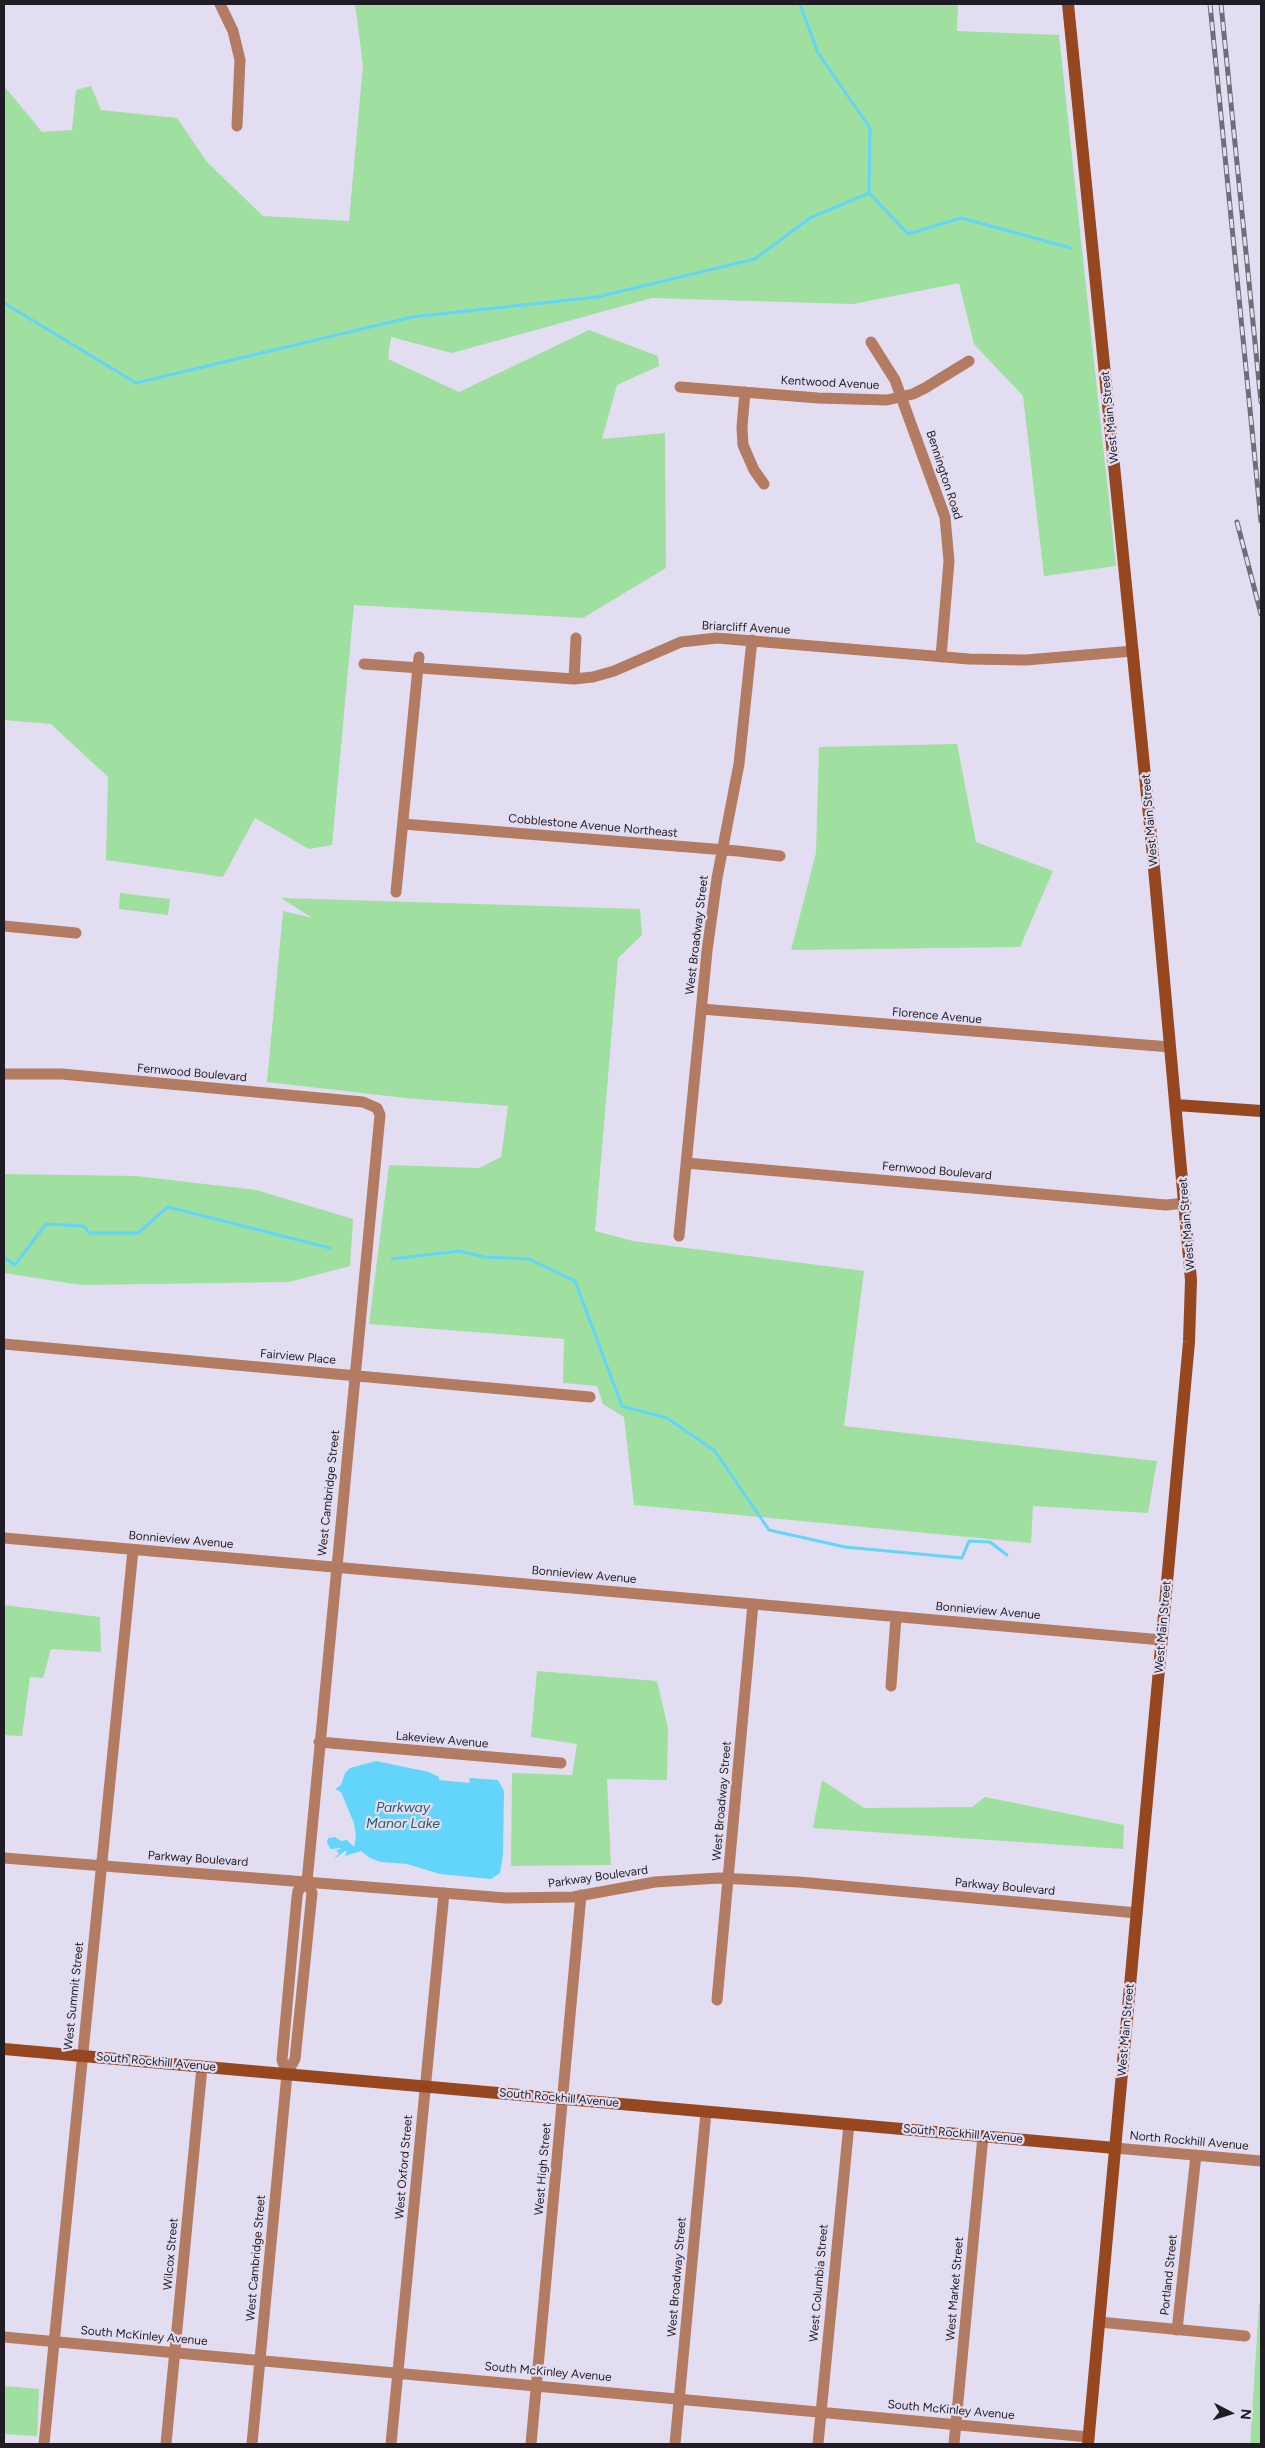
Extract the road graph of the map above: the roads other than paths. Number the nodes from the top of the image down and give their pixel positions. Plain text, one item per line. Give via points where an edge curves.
1 (220, 4) edge
2 (1068, 4) edge
3 (237, 126) dead end
4 (871, 342) dead end
5 (969, 361) dead end
6 (680, 387) dead end
7 (745, 392) junction
8 (902, 397) junction
9 (764, 484) dead end
10 (576, 638) dead end
11 (752, 640) junction
12 (1133, 651) junction
13 (941, 657) junction
14 (419, 662) junction
15 (364, 664) dead end
16 (574, 679) junction
17 (402, 824) junction
18 (723, 851) junction
19 (780, 856) dead end
20 (396, 892) dead end
21 (4, 926) edge
22 (76, 933) dead end
23 (701, 1009) junction
24 (1170, 1047) junction
25 (4, 1074) edge
26 (1176, 1105) junction
27 (376, 1108) joint
28 (1261, 1112) edge
29 (686, 1163) junction
30 (1186, 1203) junction
31 (679, 1236) dead end
32 (4, 1344) edge
33 (354, 1376) junction
34 (590, 1397) dead end
35 (4, 1538) edge
36 (133, 1550) junction
37 (335, 1567) junction
38 (753, 1604) junction
39 (896, 1617) junction
40 (1162, 1640) junction
41 (891, 1686) dead end
42 (320, 1742) junction
43 (561, 1763) dead end
44 (4, 1858) edge
45 (101, 1866) junction
46 (729, 1878) junction
47 (308, 1881) junction
48 (444, 1893) junction
49 (581, 1896) junction
50 (1137, 1913) junction
51 (717, 2000) dead end
52 (4, 2049) edge
53 (82, 2056) junction
54 (202, 2066) junction
55 (287, 2074) junction
56 (425, 2086) junction
57 (563, 2098) junction
58 (706, 2112) junction
59 (849, 2124) junction
60 (983, 2136) junction
61 (1115, 2148) junction
62 (1196, 2155) junction
63 (1261, 2161) edge
64 (1099, 2322) junction
65 (1177, 2330) junction
66 (1246, 2336) dead end
67 (4, 2337) edge
68 (53, 2342) junction
69 (175, 2352) junction
70 (260, 2360) junction
71 (398, 2372) junction
72 (537, 2385) junction
73 (679, 2398) junction
74 (821, 2411) junction
75 (956, 2424) junction
76 (1088, 2440) edge
77 (44, 2444) edge
78 (166, 2444) edge
79 (252, 2444) edge
80 (391, 2444) edge
81 (531, 2444) edge
82 (675, 2444) edge
83 (818, 2444) edge
84 (954, 2444) edge

1 - 3 street via 233,31 240,60
2 - 12 street, West Main Street
4 - 8 street, Bennington Road via 888,367
5 - 8 street, Kentwood Avenue via 925,388
6 - 7 street, Kentwood Avenue
7 - 8 street, Kentwood Avenue via 869,401
7 - 9 street via 743,445 750,464
8 - 13 street, Bennington Road via 936,488 947,529 949,575
10 - 16 street
11 - 13 street, Briarcliff Avenue
11 - 16 street, Briarcliff Avenue via 688,640 614,671
11 - 18 street, West Broadway Street via 739,764
12 - 13 street, Briarcliff Avenue via 1026,660
12 - 24 street, West Main Street
14 - 15 street, Briarcliff Avenue
14 - 16 street, Briarcliff Avenue
14 - 17 street
17 - 18 street, Cobblestone Avenue Northeast
17 - 20 street
18 - 19 street, Cobblestone Avenue Northeast
18 - 23 street, West Broadway Street
21 - 22 street
23 - 24 street, Florence Avenue
23 - 29 street, West Broadway Street
24 - 26 street, West Main Street
25 - 27 street, Fernwood Boulevard via 72,1075 362,1102
26 - 28 street
26 - 30 street, West Main Street
27 - 33 street, West Cambridge Street via 380,1115
29 - 30 street, Fernwood Boulevard via 1166,1205
29 - 31 street, West Broadway Street
30 - 40 street, West Main Street via 1191,1266 1190,1325
32 - 33 street, Fairview Place
33 - 34 street, Fairview Place
33 - 37 street, West Cambridge Street
35 - 36 street, Bonnieview Avenue
36 - 37 street, Bonnieview Avenue
36 - 45 street, West Summit Street
37 - 38 street, Bonnieview Avenue
37 - 42 street, West Cambridge Street
38 - 39 street, Bonnieview Avenue
38 - 46 street, West Broadway Street
39 - 40 street, Bonnieview Avenue
39 - 41 street
40 - 50 street, West Main Street
42 - 43 street, Lakeview Avenue
42 - 47 street, West Cambridge Street
44 - 45 street, Parkway Boulevard
45 - 47 street, Parkway Boulevard
45 - 53 street, West Summit Street
46 - 49 street, Parkway Boulevard via 675,1880
46 - 50 street, Parkway Boulevard
46 - 51 street, West Broadway Street
47 - 48 street, Parkway Boulevard
47 - 55 street, West Cambridge Street via 312,1893 295,2058
48 - 49 street, Parkway Boulevard via 535,1899
48 - 56 street, West Oxford Street
49 - 57 street, West High Street
50 - 61 street, West Main Street
52 - 53 street, South Rockhill Avenue
53 - 54 street, South Rockhill Avenue
53 - 68 street, West Summit Street
54 - 55 street, South Rockhill Avenue
54 - 69 street, Wilcox Street
55 - 56 street, South Rockhill Avenue
55 - 70 street, West Cambridge Street
56 - 57 street, South Rockhill Avenue
56 - 71 street, West Oxford Street
57 - 58 street, South Rockhill Avenue
57 - 72 street, West High Street
58 - 59 street, South Rockhill Avenue
58 - 73 street, West Broadway Street
59 - 60 street, South Rockhill Avenue
59 - 74 street, West Columbia Street
60 - 61 street, South Rockhill Avenue
60 - 75 street, West Market Street
61 - 62 street, North Rockhill Avenue
61 - 64 street, West Main Street
62 - 63 street, North Rockhill Avenue
62 - 65 street, Portland Street
64 - 65 street
64 - 76 street, West Main Street
65 - 66 street, Portland Street
67 - 68 street, South McKinley Avenue
68 - 69 street, South McKinley Avenue
68 - 77 street, West Summit Street
69 - 70 street, South McKinley Avenue
69 - 78 street, Wilcox Street
70 - 71 street, South McKinley Avenue
70 - 79 street, West Cambridge Street
71 - 72 street, South McKinley Avenue
71 - 80 street, West Oxford Street
72 - 73 street, South McKinley Avenue
72 - 81 street, West High Street
73 - 74 street, South McKinley Avenue
73 - 82 street, West Broadway Street
74 - 75 street, South McKinley Avenue
74 - 83 street, West Columbia Street
75 - 76 street, South McKinley Avenue
75 - 84 street, West Market Street

